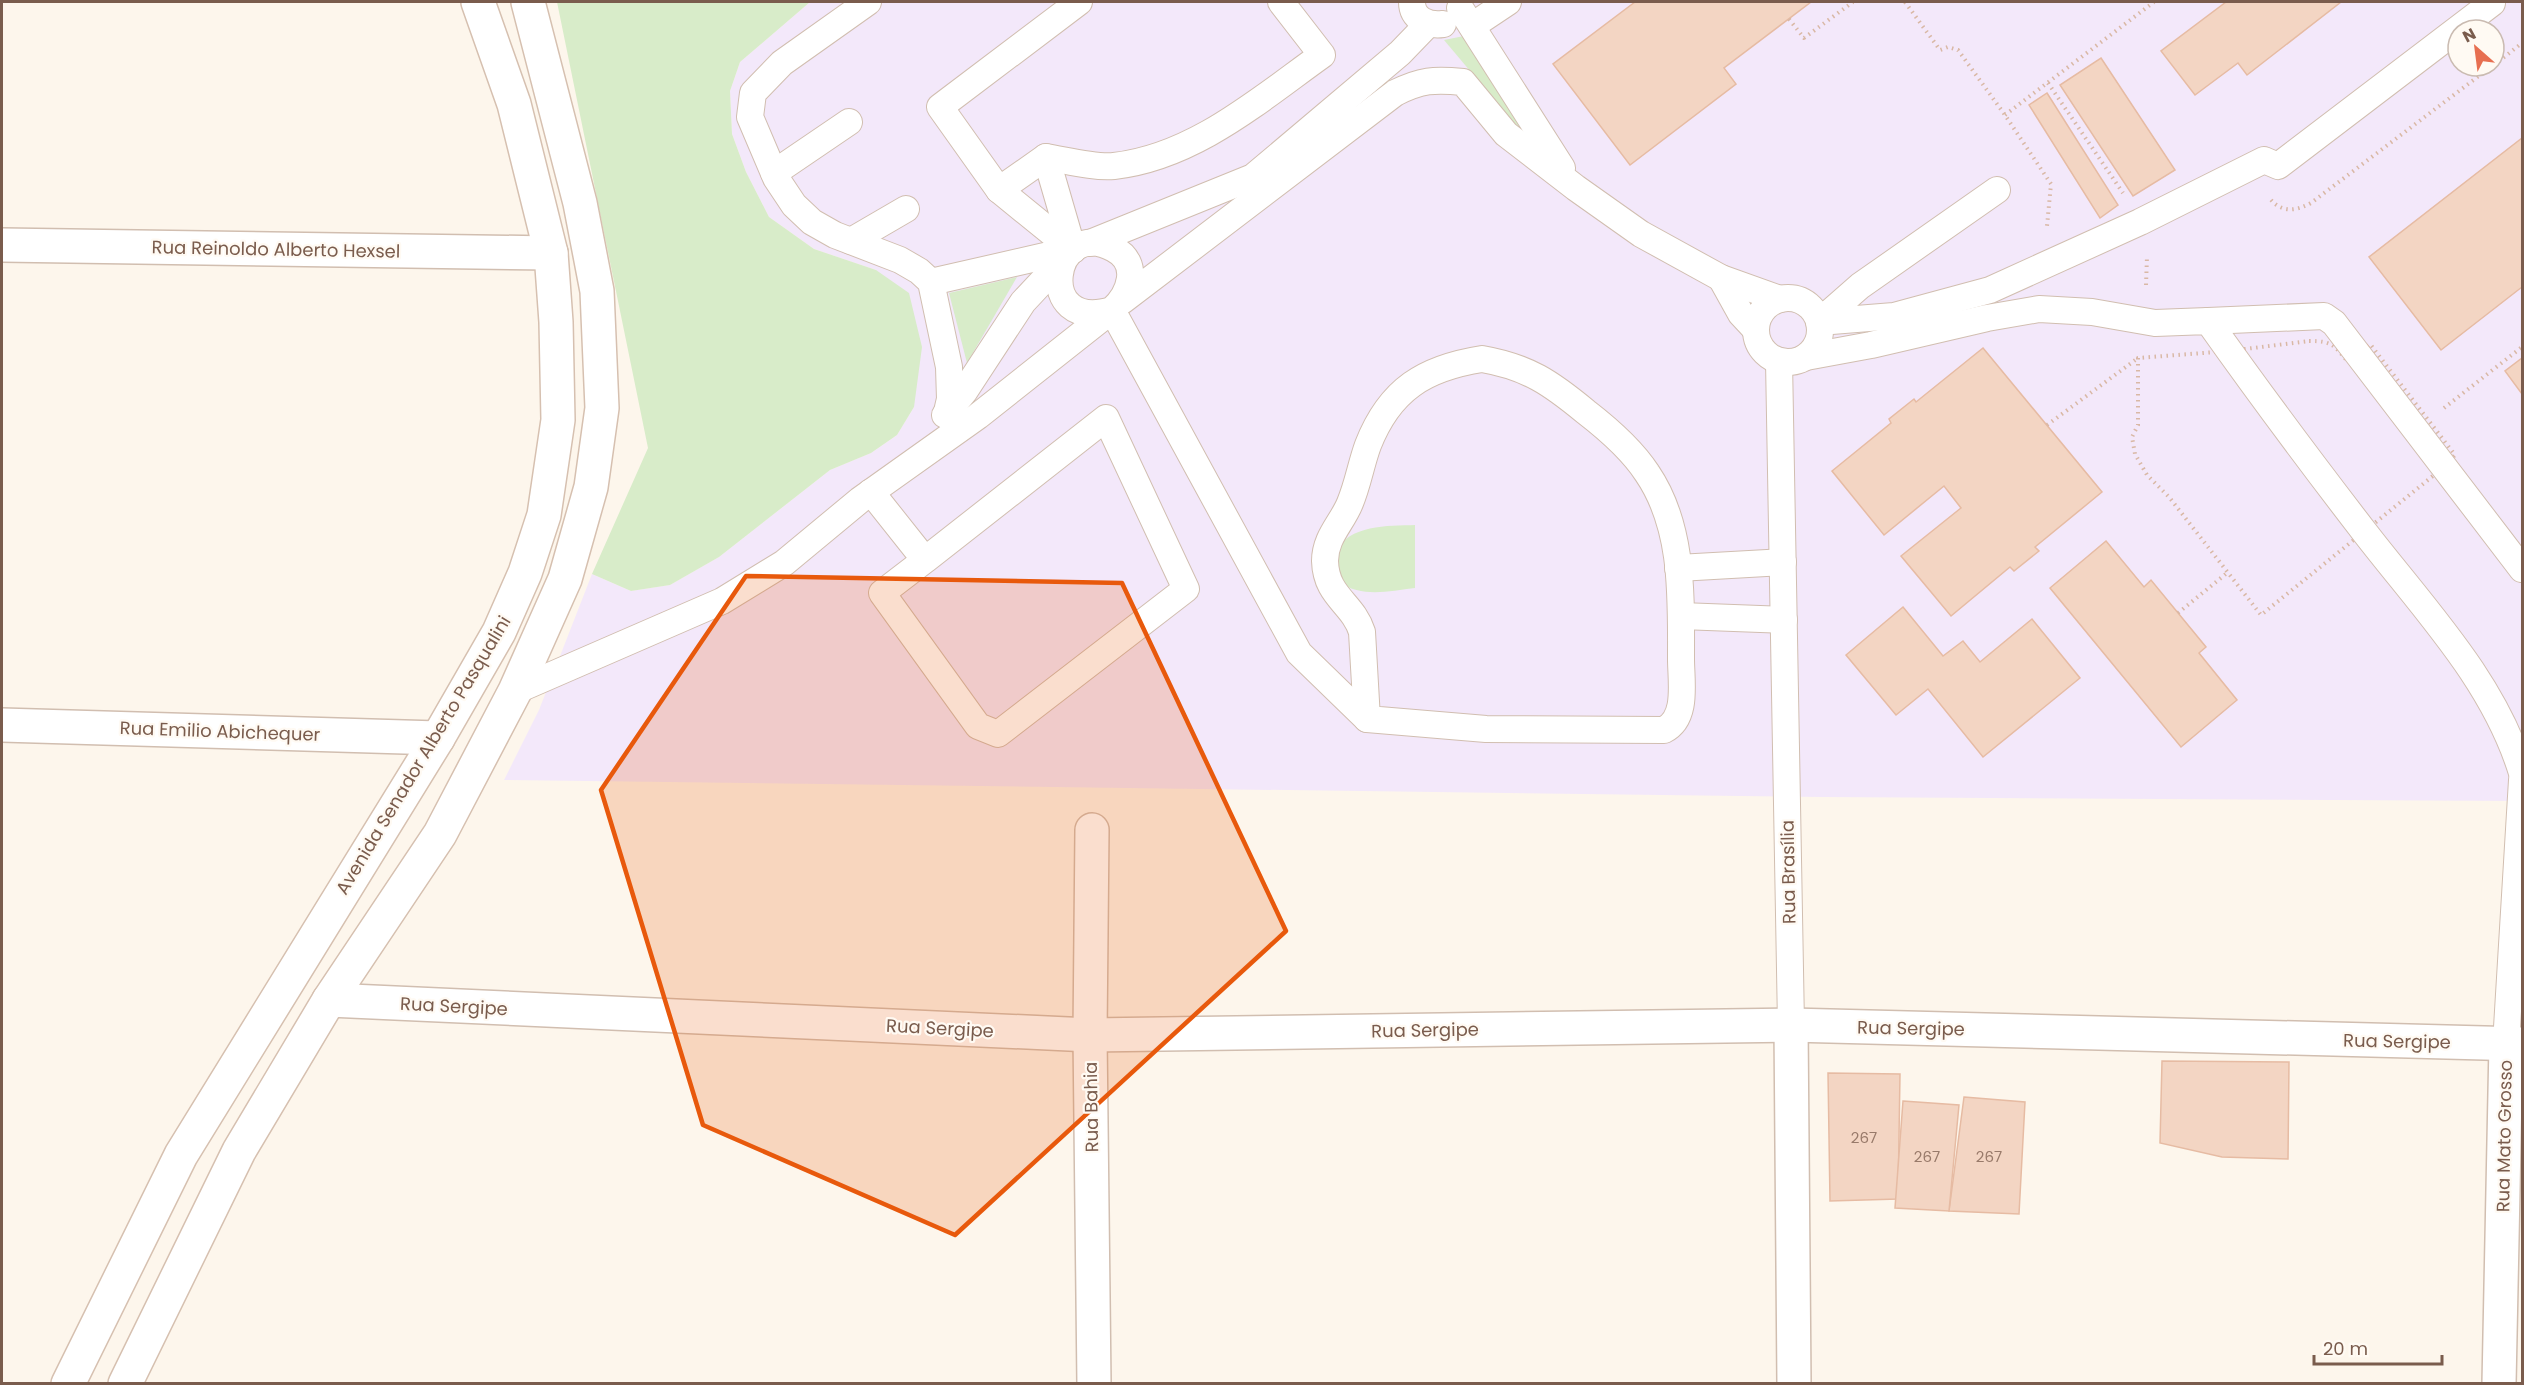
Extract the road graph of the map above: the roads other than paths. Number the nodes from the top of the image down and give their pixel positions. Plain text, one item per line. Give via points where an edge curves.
1 (478, 2) edge
2 (528, 2) edge
3 (867, 2) edge
4 (1079, 2) edge
5 (1281, 2) edge
6 (1508, 2) edge
7 (2492, 3) edge
8 (1415, 8) edge
9 (1464, 12) edge
10 (849, 122) dead end
11 (1046, 157) junction
12 (774, 173) junction
13 (1576, 188) junction
14 (999, 190) junction
15 (1997, 190) dead end
16 (906, 209) dead end
17 (851, 241) junction
18 (2, 245) edge
19 (1076, 250) junction
20 (551, 253) junction
21 (1720, 278) junction
22 (931, 282) junction
23 (1780, 299) junction
24 (1117, 305) junction
25 (2208, 321) junction
26 (1819, 322) junction
27 (1755, 329) junction
28 (1806, 357) junction
29 (1779, 361) junction
30 (948, 412) junction
31 (894, 474) junction
32 (871, 492) junction
33 (925, 560) junction
34 (1783, 562) junction
35 (1678, 568) junction
36 (2523, 569) edge
37 (1681, 616) junction
38 (1784, 620) junction
39 (515, 691) junction
40 (1367, 718) junction
41 (2, 725) edge
42 (438, 738) junction
43 (2521, 761) edge
44 (2523, 780) edge
45 (1092, 830) dead end
46 (329, 1000) junction
47 (1791, 1025) junction
48 (1090, 1035) junction
49 (2514, 1044) edge
50 (68, 1383) edge
51 (125, 1383) edge
52 (1094, 1383) edge
53 (1794, 1383) edge
54 (2499, 1383) edge

1 - 20 street, Avenida Senador Alberto Pasqualini via 514,104
2 - 39 street via 580,203 597,291 602,408 591,487 565,579
3 - 12 lane via 782,63 753,93 750,117
4 - 14 lane via 940,107
5 - 11 lane via 1322,55 1210,134 1150,160 1111,166
6 - 9 lane
7 - 26 lane via 2278,166 2264,160 1990,290 1894,316
8 - 9 lane via 1441,25
8 - 19 lane via 1401,53 1253,177
9 - 13 lane via 1531,123
10 - 12 lane
11 - 14 lane
11 - 19 lane
12 - 17 lane via 794,205 812,222
13 - 21 lane via 1641,234
13 - 24 lane via 1506,134 1463,82 1436,79 1415,83 1395,93
14 - 19 lane
15 - 26 lane via 1860,286
16 - 17 lane
17 - 22 lane via 900,260
18 - 20 street, Rua Reinoldo Alberto Hexsel
19 - 22 lane
19 - 24 lane via 1104,244 1123,255 1130,274 1129,288
19 - 24 lane via 1059,269 1062,296 1084,313 1098,314
19 - 30 lane via 1023,302
20 - 42 street, Avenida Senador Alberto Pasqualini via 558,420 543,515 525,573 499,632
21 - 23 lane
21 - 27 lane
22 - 30 lane via 949,367
23 - 26 lane via 1801,300
23 - 27 lane via 1762,310
24 - 31 lane via 978,416
24 - 40 lane via 1299,653
25 - 28 lane via 2155,323 2092,312 2039,309
25 - 36 lane via 2324,316 2334,323
25 - 43 lane via 2364,532 2467,662
26 - 28 lane via 1819,341
27 - 29 lane via 1762,349
28 - 29 lane
29 - 34 lane, Rua Brasília
30 - 31 lane
31 - 32 lane
32 - 33 lane
32 - 39 lane via 784,563 722,601
33 - 33 lane via 882,593 978,726 998,734 1186,589 1106,418
34 - 35 lane
34 - 38 lane, Rua Brasília
35 - 37 lane
35 - 40 lane via 1673,533 1647,472 1608,430 1565,394 1509,363 1482,358 1458,362 1418,378 1381,418 1350,504 1326,549 1325,562 1333,589 1358,620 1362,632
37 - 38 lane
37 - 40 lane via 1681,702 1675,722 1664,730 1486,729
38 - 47 lane, Rua Brasília
39 - 46 street via 440,834
41 - 42 street, Rua Emilio Abichequer
42 - 50 street, Avenida Senador Alberto Pasqualini via 181,1155
44 - 49 lane, Rua Mato Grosso
45 - 48 street, Rua Bahia
46 - 48 street, Rua Sergipe
46 - 51 street via 239,1151
47 - 48 street, Rua Sergipe
47 - 49 street, Rua Sergipe
47 - 53 street, Rua Brasília
48 - 52 street, Rua Bahia
49 - 54 street, Rua Mato Grosso

